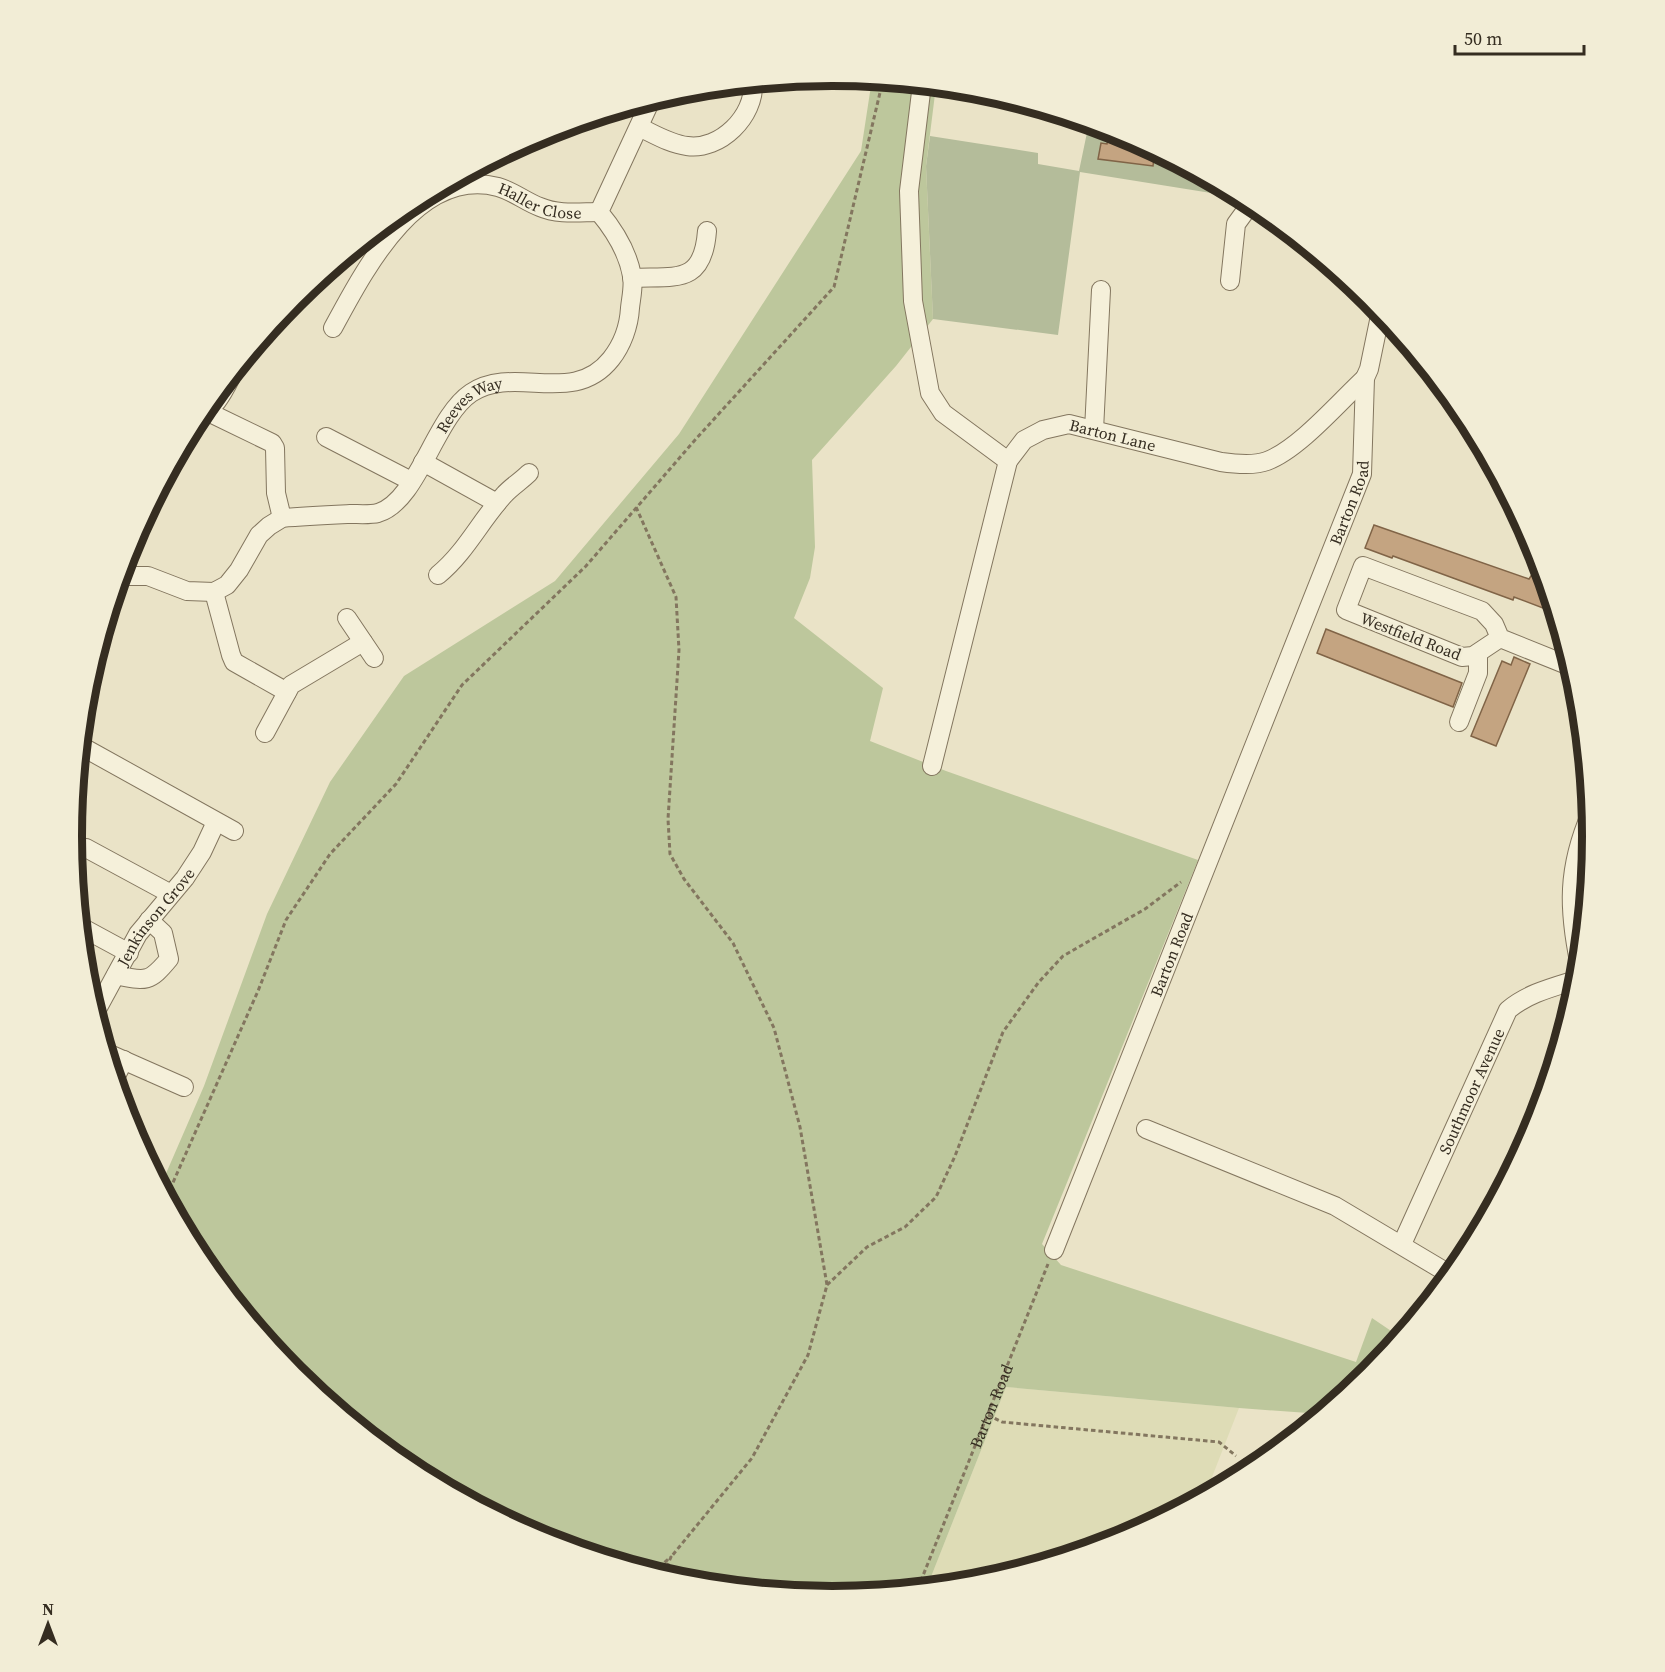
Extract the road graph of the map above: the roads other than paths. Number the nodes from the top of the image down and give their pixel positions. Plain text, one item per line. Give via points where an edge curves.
1 (753, 91) edge
2 (921, 91) edge
3 (647, 110) edge
4 (639, 127) junction
5 (454, 188) edge
6 (1246, 210) edge
7 (599, 212) junction
8 (707, 231) dead end
9 (384, 235) edge
10 (632, 278) junction
11 (1230, 282) dead end
12 (1101, 290) dead end
13 (1379, 323) edge
14 (333, 328) dead end
15 (1365, 378) junction
16 (209, 419) edge
17 (1094, 430) junction
18 (326, 437) dead end
19 (1008, 460) junction
20 (423, 462) junction
21 (529, 473) dead end
22 (411, 481) junction
23 (497, 503) junction
24 (282, 518) junction
25 (438, 575) dead end
26 (129, 576) edge
27 (214, 592) junction
28 (347, 618) dead end
29 (1500, 638) junction
30 (363, 642) junction
31 (1478, 654) junction
32 (374, 658) dead end
33 (1562, 663) edge
34 (287, 692) junction
35 (1459, 722) dead end
36 (265, 733) dead end
37 (88, 750) edge
38 (932, 766) dead end
39 (216, 822) junction
40 (234, 831) dead end
41 (86, 848) dead end
42 (1582, 849) edge
43 (171, 894) junction
44 (149, 920) junction
45 (89, 931) edge
46 (1575, 940) edge
47 (129, 953) junction
48 (116, 975) junction
49 (1568, 983) edge
50 (101, 1001) edge
51 (116, 1057) edge
52 (124, 1060) junction
53 (120, 1069) edge
54 (184, 1087) dead end
55 (1146, 1129) dead end
56 (1402, 1244) junction
57 (1054, 1250) road end
58 (1444, 1270) edge

1 - 4 street via 742,120 705,146 687,146
2 - 19 street via 909,202 913,301 930,393 943,413
3 - 4 street
4 - 7 street
5 - 7 street, Haller Close via 498,187 542,208
6 - 11 street via 1236,224
7 - 10 street, Reeves Way via 627,258
8 - 10 street via 706,247 695,270 684,275
9 - 14 street, Haller Close
10 - 20 street, Reeves Way via 630,314 620,348 603,370 584,381 512,382 474,391 458,403
12 - 17 street
13 - 15 street, Barton Road
15 - 17 street, Barton Lane via 1289,450 1265,462 1221,462
15 - 57 street, Barton Road via 1362,474
16 - 24 street via 272,443
17 - 19 street, Barton Lane via 1069,424 1043,430 1024,440
18 - 22 street
19 - 38 street, Barton Lane
20 - 22 street, Reeves Way
20 - 23 street
21 - 23 street
22 - 24 street, Reeves Way via 399,500 377,513
23 - 25 street via 453,563
24 - 27 street via 259,535 239,570 227,585
26 - 27 street via 148,576 187,591
27 - 34 street via 234,662
28 - 30 street
29 - 31 street, Westfield Road
29 - 31 street, Westfield Road via 1482,610 1363,566 1346,610 1462,657
29 - 33 street
30 - 32 street
30 - 34 street via 291,685
31 - 35 street via 1478,673
34 - 36 street
37 - 39 street
39 - 40 street
39 - 43 street, Jenkinson Grove via 202,852
41 - 43 street
42 - 46 street via 1572,872
43 - 44 street, Jenkinson Grove
44 - 47 street, Jenkinson Grove
44 - 48 street via 163,933 169,959 154,976 137,980
45 - 47 street
47 - 48 street, Jenkinson Grove
48 - 50 street, Jenkinson Grove
49 - 56 street, Southmoor Avenue via 1531,995 1508,1010
51 - 52 street
52 - 53 street
52 - 54 street
55 - 56 street via 1335,1206
56 - 58 street

